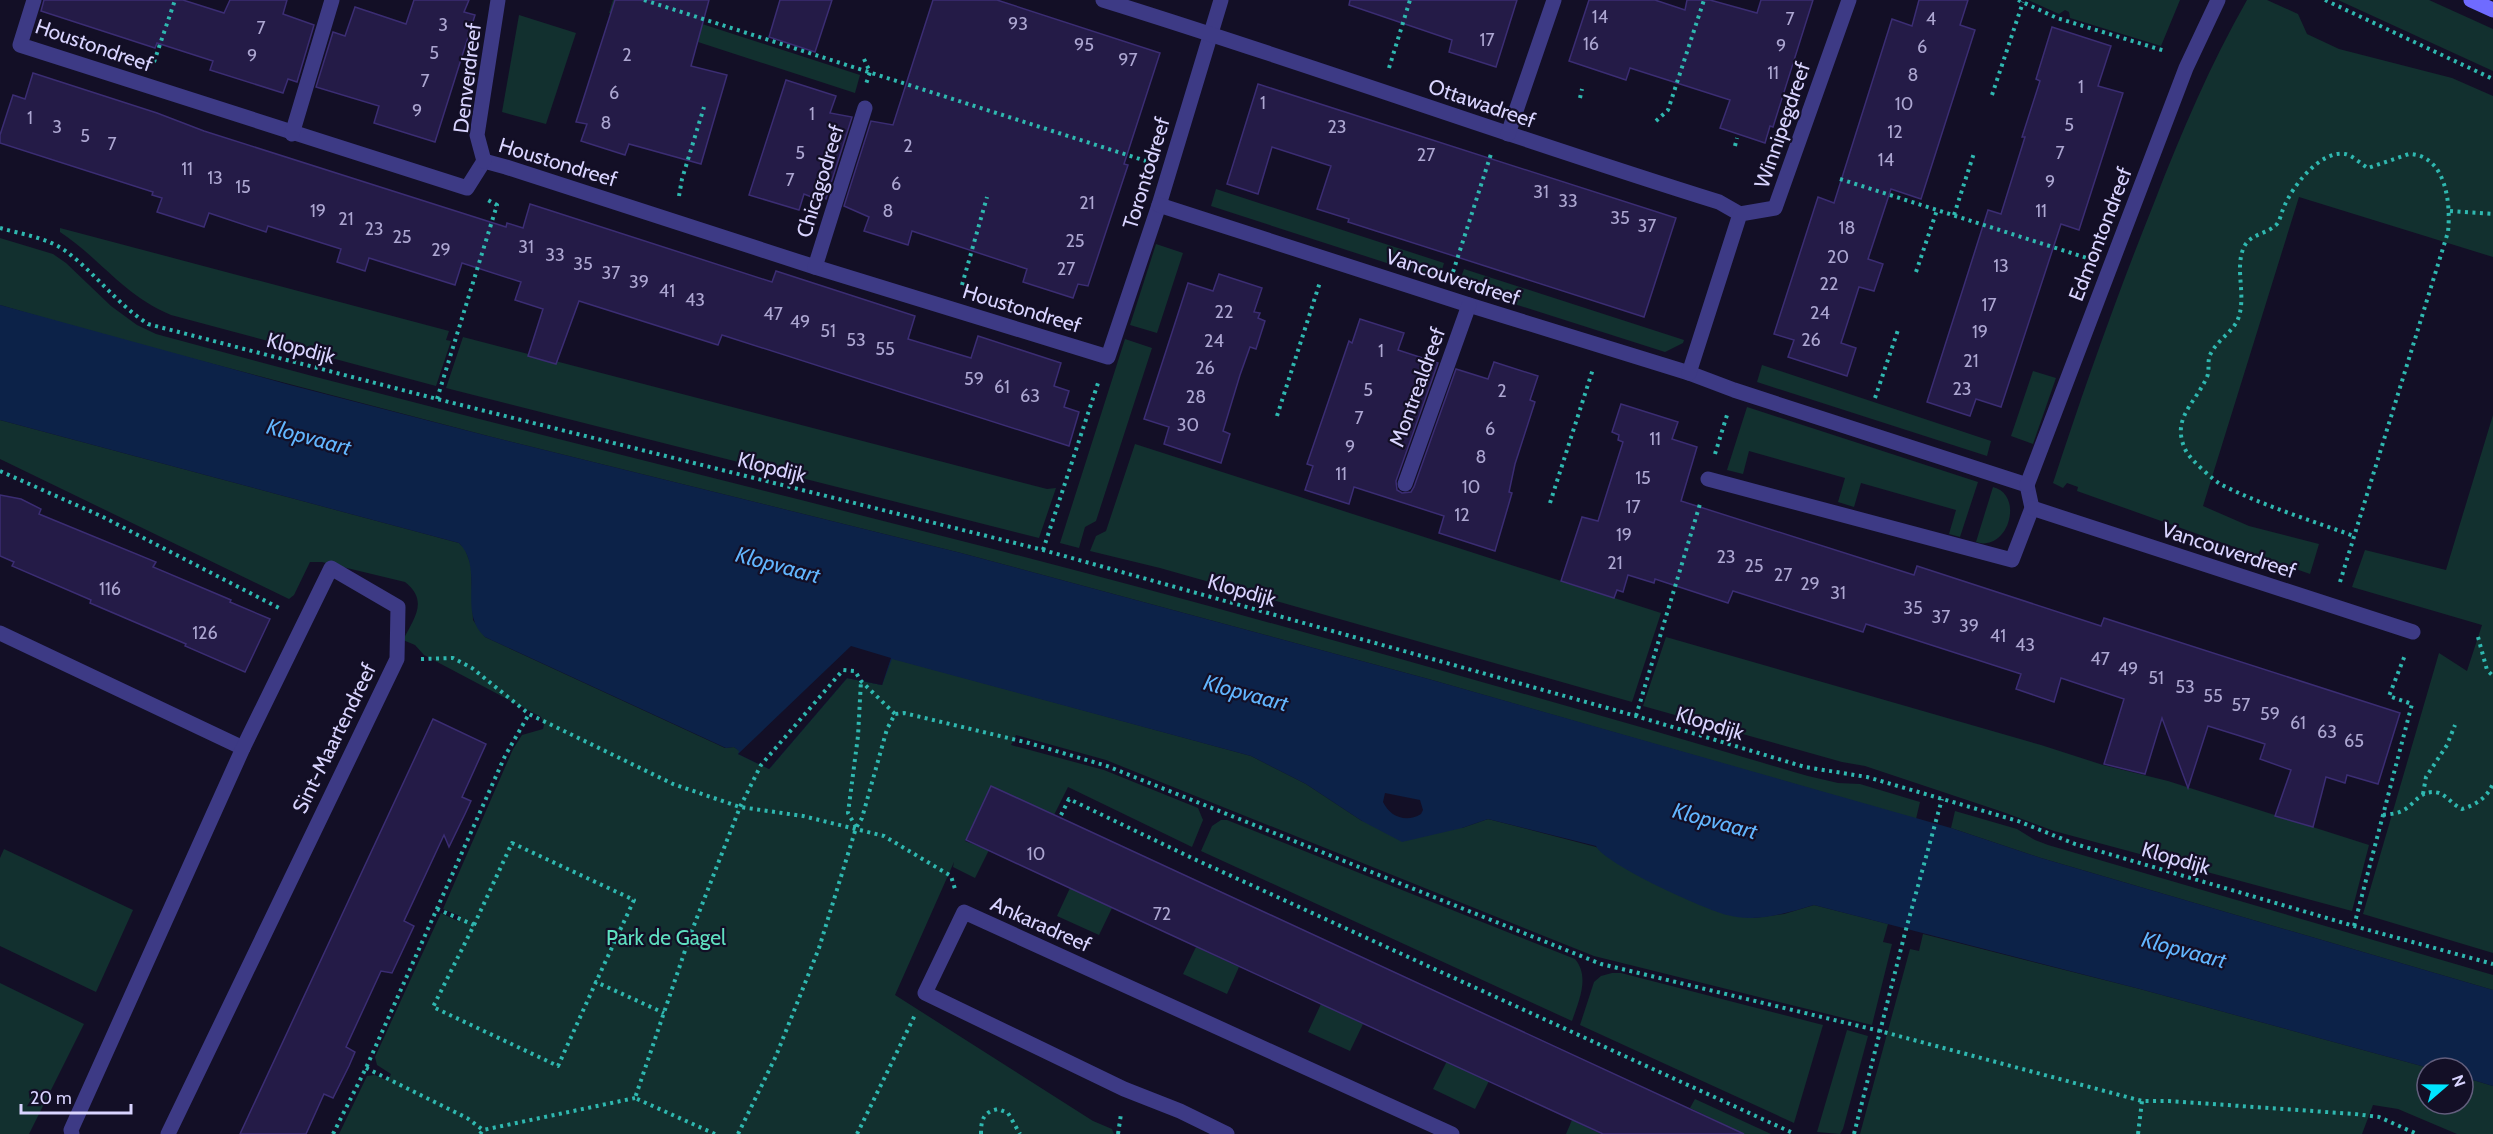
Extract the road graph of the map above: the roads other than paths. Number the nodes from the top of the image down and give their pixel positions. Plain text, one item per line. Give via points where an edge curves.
1 (34, 0) edge
2 (332, 0) edge
3 (498, 0) edge
4 (1103, 0) edge
5 (1221, 0) edge
6 (1554, 0) edge
7 (1849, 0) edge
8 (2218, 0) edge
9 (2471, 0) edge
10 (2493, 10) edge
11 (1210, 33) junction
12 (865, 108) dead end
13 (1503, 132) junction
14 (292, 134) junction
15 (484, 161) junction
16 (1159, 205) junction
17 (1740, 214) junction
18 (815, 267) junction
19 (1469, 305) junction
20 (1108, 357) joint
21 (1689, 373) junction
22 (1708, 479) road end
23 (1405, 484) dead end
24 (2027, 485) junction
25 (2032, 508) junction
26 (2414, 632) road end
27 (0, 633) edge
28 (243, 748) junction
29 (72, 1134) edge
30 (168, 1134) edge
31 (1227, 1134) edge
32 (1452, 1134) edge

1 - 14 street, Houstondreef via 20,45
2 - 14 street
3 - 15 street, Denverdreef via 477,135
4 - 11 street, Ottawadreef
5 - 11 street, Torontodreef
6 - 13 street
7 - 17 street, Winnipegdreef via 1775,208
8 - 24 street, Edmontondreef via 2186,68
9 - 10 main road
11 - 13 street, Ottawadreef
11 - 16 street, Torontodreef
12 - 18 street, Chicagodreef
13 - 17 street, Ottawadreef via 1719,202
14 - 15 street, Houstondreef via 467,188
15 - 18 street, Houstondreef
16 - 19 street, Vancouverdreef
16 - 20 street, Torontodreef
17 - 21 street
18 - 20 street, Houstondreef
19 - 21 street, Vancouverdreef
19 - 23 street, Montrealdreef
21 - 24 street, Vancouverdreef
22 - 25 street via 2012,560
24 - 25 street
25 - 26 street, Vancouverdreef
27 - 28 street
28 - 29 street, Sint-Maartendreef
28 - 30 street, Sint-Maartendreef via 331,568 398,607 396,659
31 - 32 street, Ankaradreef via 925,993 964,912

